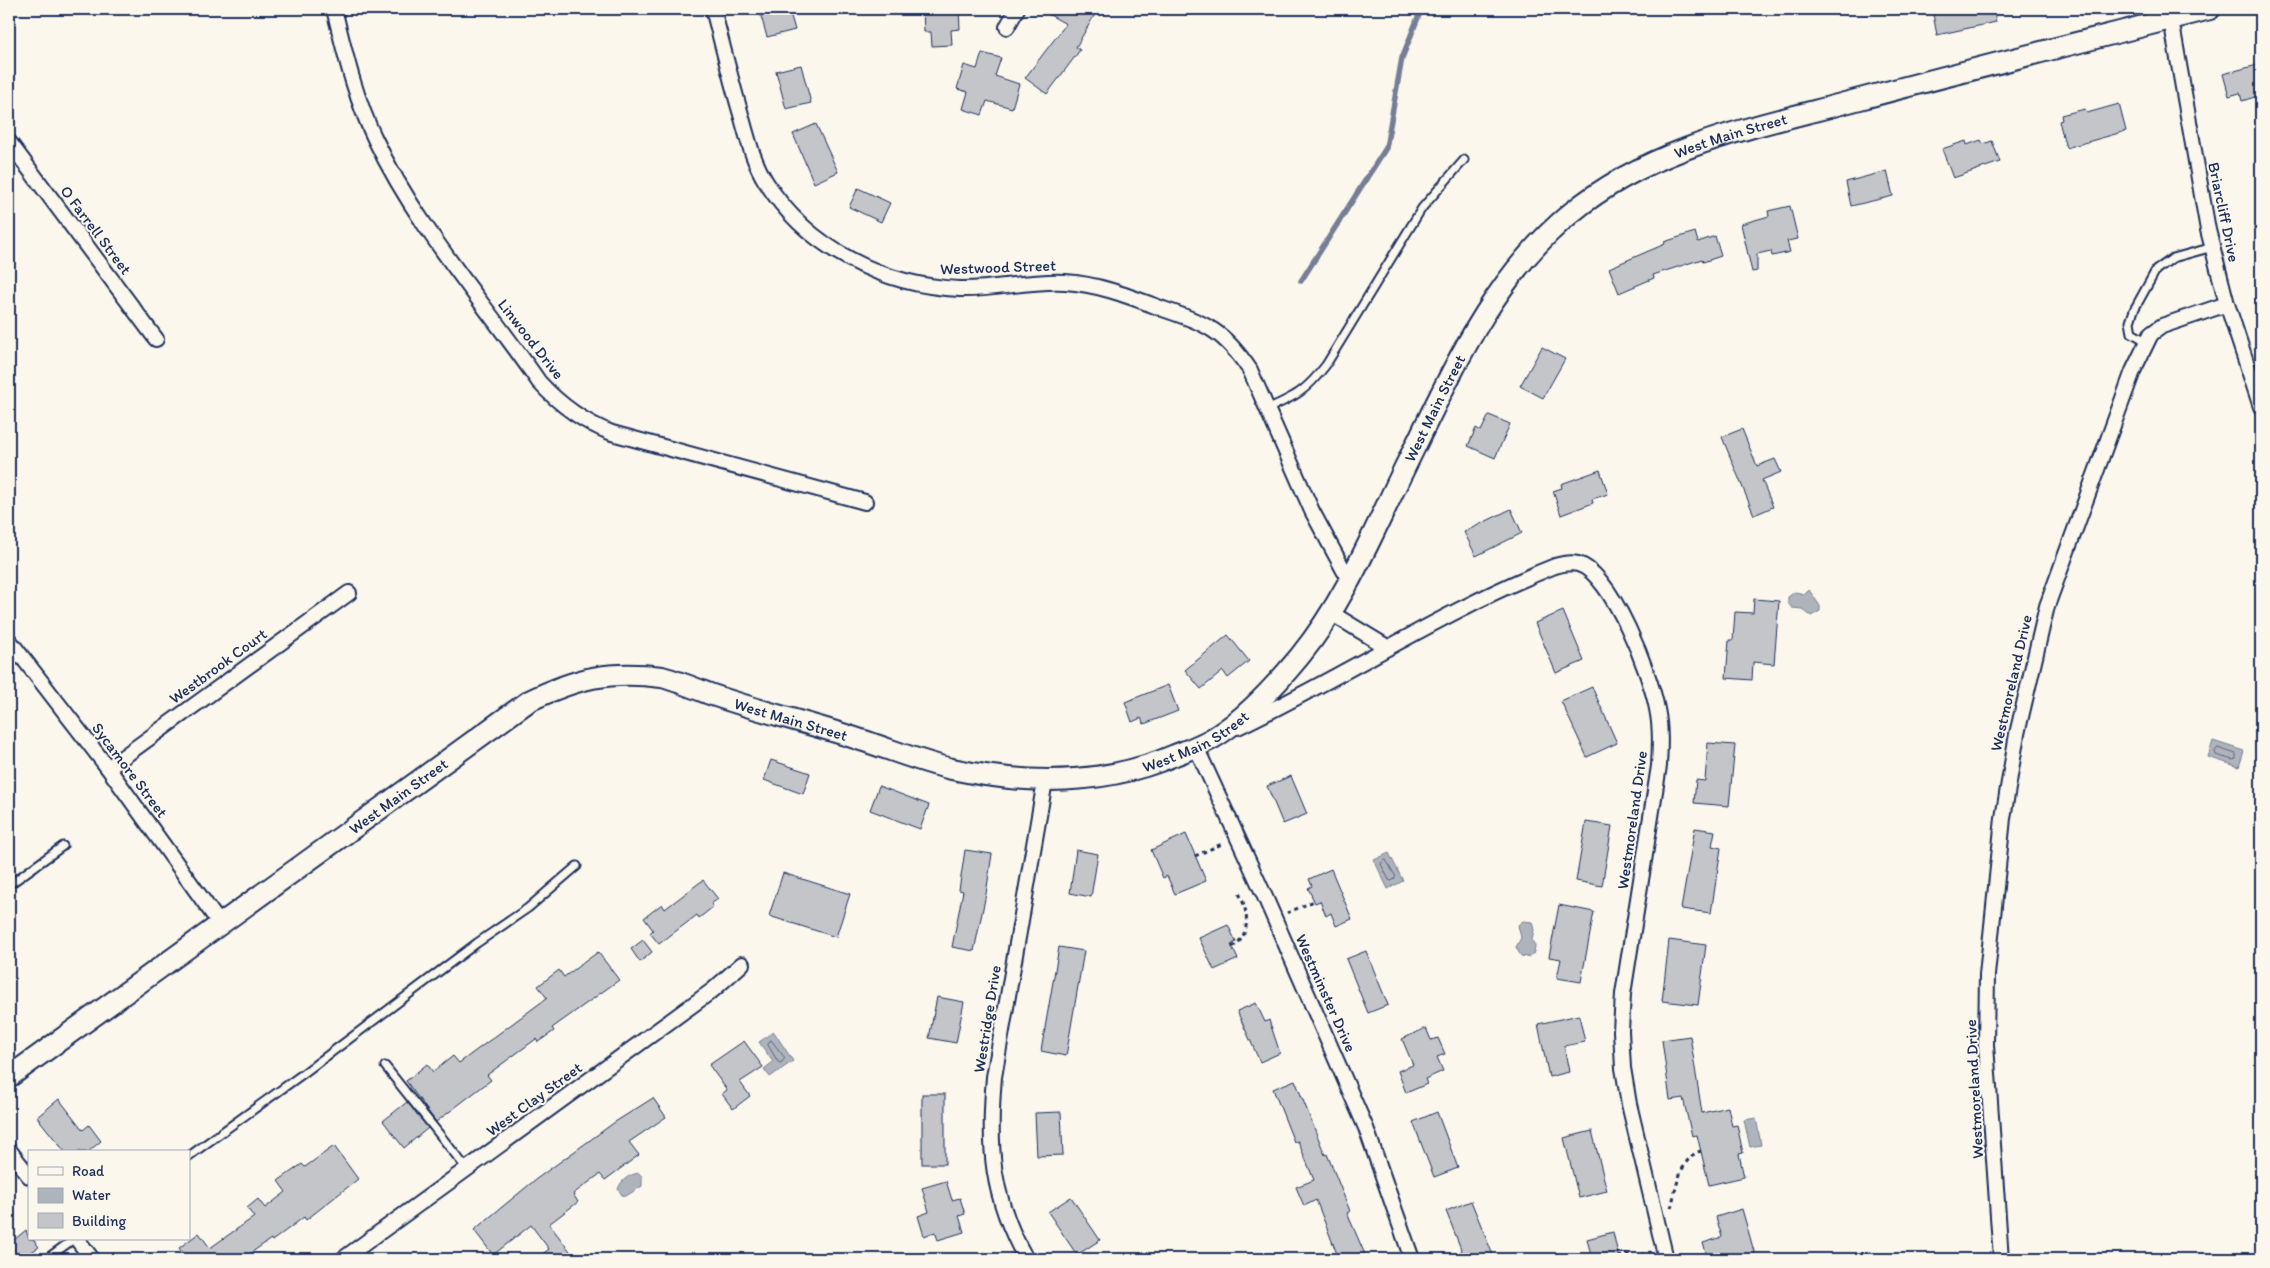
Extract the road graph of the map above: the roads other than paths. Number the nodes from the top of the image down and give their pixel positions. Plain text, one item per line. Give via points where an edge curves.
1 (334, 9) edge
2 (713, 9) edge
3 (1017, 9) edge
4 (2210, 9) edge
5 (2171, 19) junction
6 (1007, 27) dead end
7 (9, 142) edge
8 (1464, 160) dead end
9 (2213, 247) junction
10 (2227, 304) junction
11 (156, 339) dead end
12 (2148, 342) junction
13 (2261, 407) edge
14 (1267, 409) junction
15 (865, 502) dead end
16 (1349, 580) junction
17 (349, 593) dead end
18 (1331, 613) junction
19 (9, 640) edge
20 (1387, 647) junction
21 (1219, 735) junction
22 (1196, 747) junction
23 (108, 768) junction
24 (1044, 780) junction
25 (63, 846) dead end
26 (577, 866) dead end
27 (9, 885) edge
28 (220, 924) junction
29 (742, 964) dead end
30 (385, 1066) dead end
31 (9, 1077) edge
32 (9, 1150) edge
33 (190, 1155) edge
34 (467, 1169) junction
35 (28, 1175) edge
36 (74, 1240) edge
37 (77, 1240) edge
38 (1665, 1256) edge
39 (348, 1258) edge
40 (46, 1259) edge
41 (92, 1259) edge
42 (1026, 1259) edge
43 (1412, 1259) edge
44 (2001, 1259) edge

1 - 15 street, Linwood Drive via 355,88 374,138 397,181 449,260 555,399 577,416 612,433
2 - 14 street, Westwood Street via 752,155 785,208 834,250 867,268 927,286 961,289 1067,282 1118,293 1203,322 1238,352 1250,370
3 - 6 street
4 - 5 main road, West Main Street
5 - 9 street, Briarcliff Drive via 2192,148
5 - 16 main road, West Main Street via 1747,129 1642,166 1584,202 1529,253 1480,320
7 - 11 street, O Farrell Street
8 - 14 lane via 1422,208 1313,382 1301,393
9 - 10 street, Briarcliff Drive
9 - 12 lane via 2173,258 2156,270 2130,322 2132,333
10 - 12 street, Westmoreland Drive via 2162,326
10 - 13 street, Briarcliff Drive
12 - 44 street, Westmoreland Drive via 2133,371 2047,606 2009,776 1987,975 1986,1045
14 - 16 street, Westwood Street via 1312,511
16 - 18 main road, West Main Street
17 - 23 street, Westbrook Court
18 - 20 street
18 - 21 main road, West Main Street via 1277,682
19 - 23 street, Sycamore Street
20 - 21 street, Westmoreland Drive via 1296,699
20 - 38 street, Westmoreland Drive via 1460,608 1527,577 1567,563 1590,570 1602,584 1638,649 1658,711 1660,766 1623,994 1621,1031 1629,1104
21 - 22 main road, West Main Street
22 - 24 main road, West Main Street via 1154,765 1120,774
22 - 43 street, Westminster Drive via 1366,1128
23 - 28 street, Sycamore Street
24 - 28 main road, West Main Street via 1000,777 949,768 662,677 610,674 584,679 529,701
24 - 42 street, Westridge Drive via 994,1078 990,1121 996,1184 1005,1215
25 - 27 lane
26 - 33 lane via 528,908
28 - 31 main road, West Main Street
29 - 34 street, West Clay Street via 713,990
30 - 34 lane
32 - 35 street
34 - 39 street, West Clay Street
36 - 40 lane
37 - 41 street

